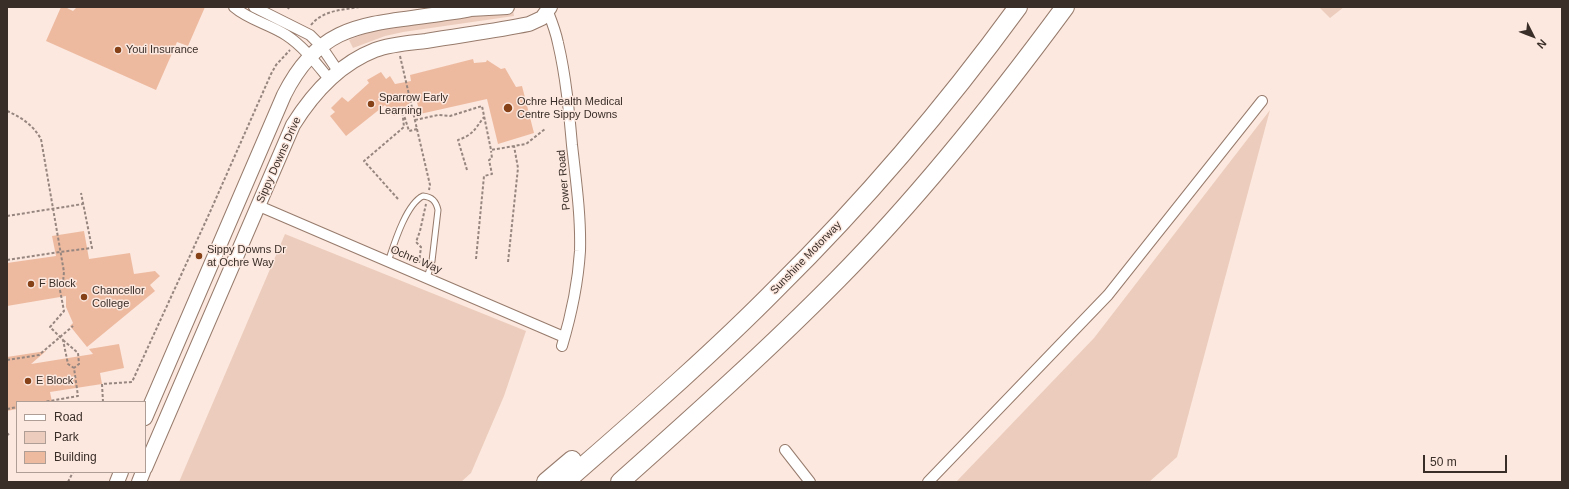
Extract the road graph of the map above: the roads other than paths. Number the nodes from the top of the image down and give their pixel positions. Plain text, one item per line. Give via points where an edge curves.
1 (234, 7) edge
2 (254, 7) edge
3 (508, 7) edge
4 (1018, 7) edge
5 (1064, 7) edge
6 (474, 8) edge
7 (547, 8) edge
8 (321, 46) junction
9 (310, 56) junction
10 (333, 75) junction
11 (1262, 100) dead end
12 (259, 206) junction
13 (388, 262) junction
14 (427, 278) junction
15 (563, 342) joint
16 (669, 391) junction
17 (146, 416) edge
18 (785, 450) dead end
19 (146, 466) edge
20 (546, 482) edge
21 (565, 482) edge
22 (620, 482) edge
23 (810, 482) edge
24 (928, 482) edge

1 - 9 street via 281,32
2 - 8 street via 306,31
3 - 6 main road, Sippy Downs Drive
4 - 16 highway, Sunshine Motorway via 948,99 858,204 776,289
5 - 22 highway via 937,170 865,251 777,340
6 - 8 main road, Sippy Downs Drive via 373,24 340,34
7 - 10 main road, Sippy Downs Drive via 540,20 524,25 384,48 367,54
7 - 15 street, Power Road via 559,48 579,207 580,252 577,280
8 - 9 main road, Sippy Downs Drive
8 - 10 street
9 - 10 street
9 - 17 main road, Sippy Downs Drive via 298,70 284,95
10 - 12 main road, Sippy Downs Drive via 310,101 293,126
11 - 24 street via 1108,295
12 - 13 street, Ochre Way
12 - 19 main road, Sippy Downs Drive
13 - 14 street, Ochre Way
13 - 14 lane via 417,198 432,198 438,210 432,261
14 - 15 street, Ochre Way
16 - 20 highway via 653,393
16 - 21 highway, Sunshine Motorway
18 - 23 street

